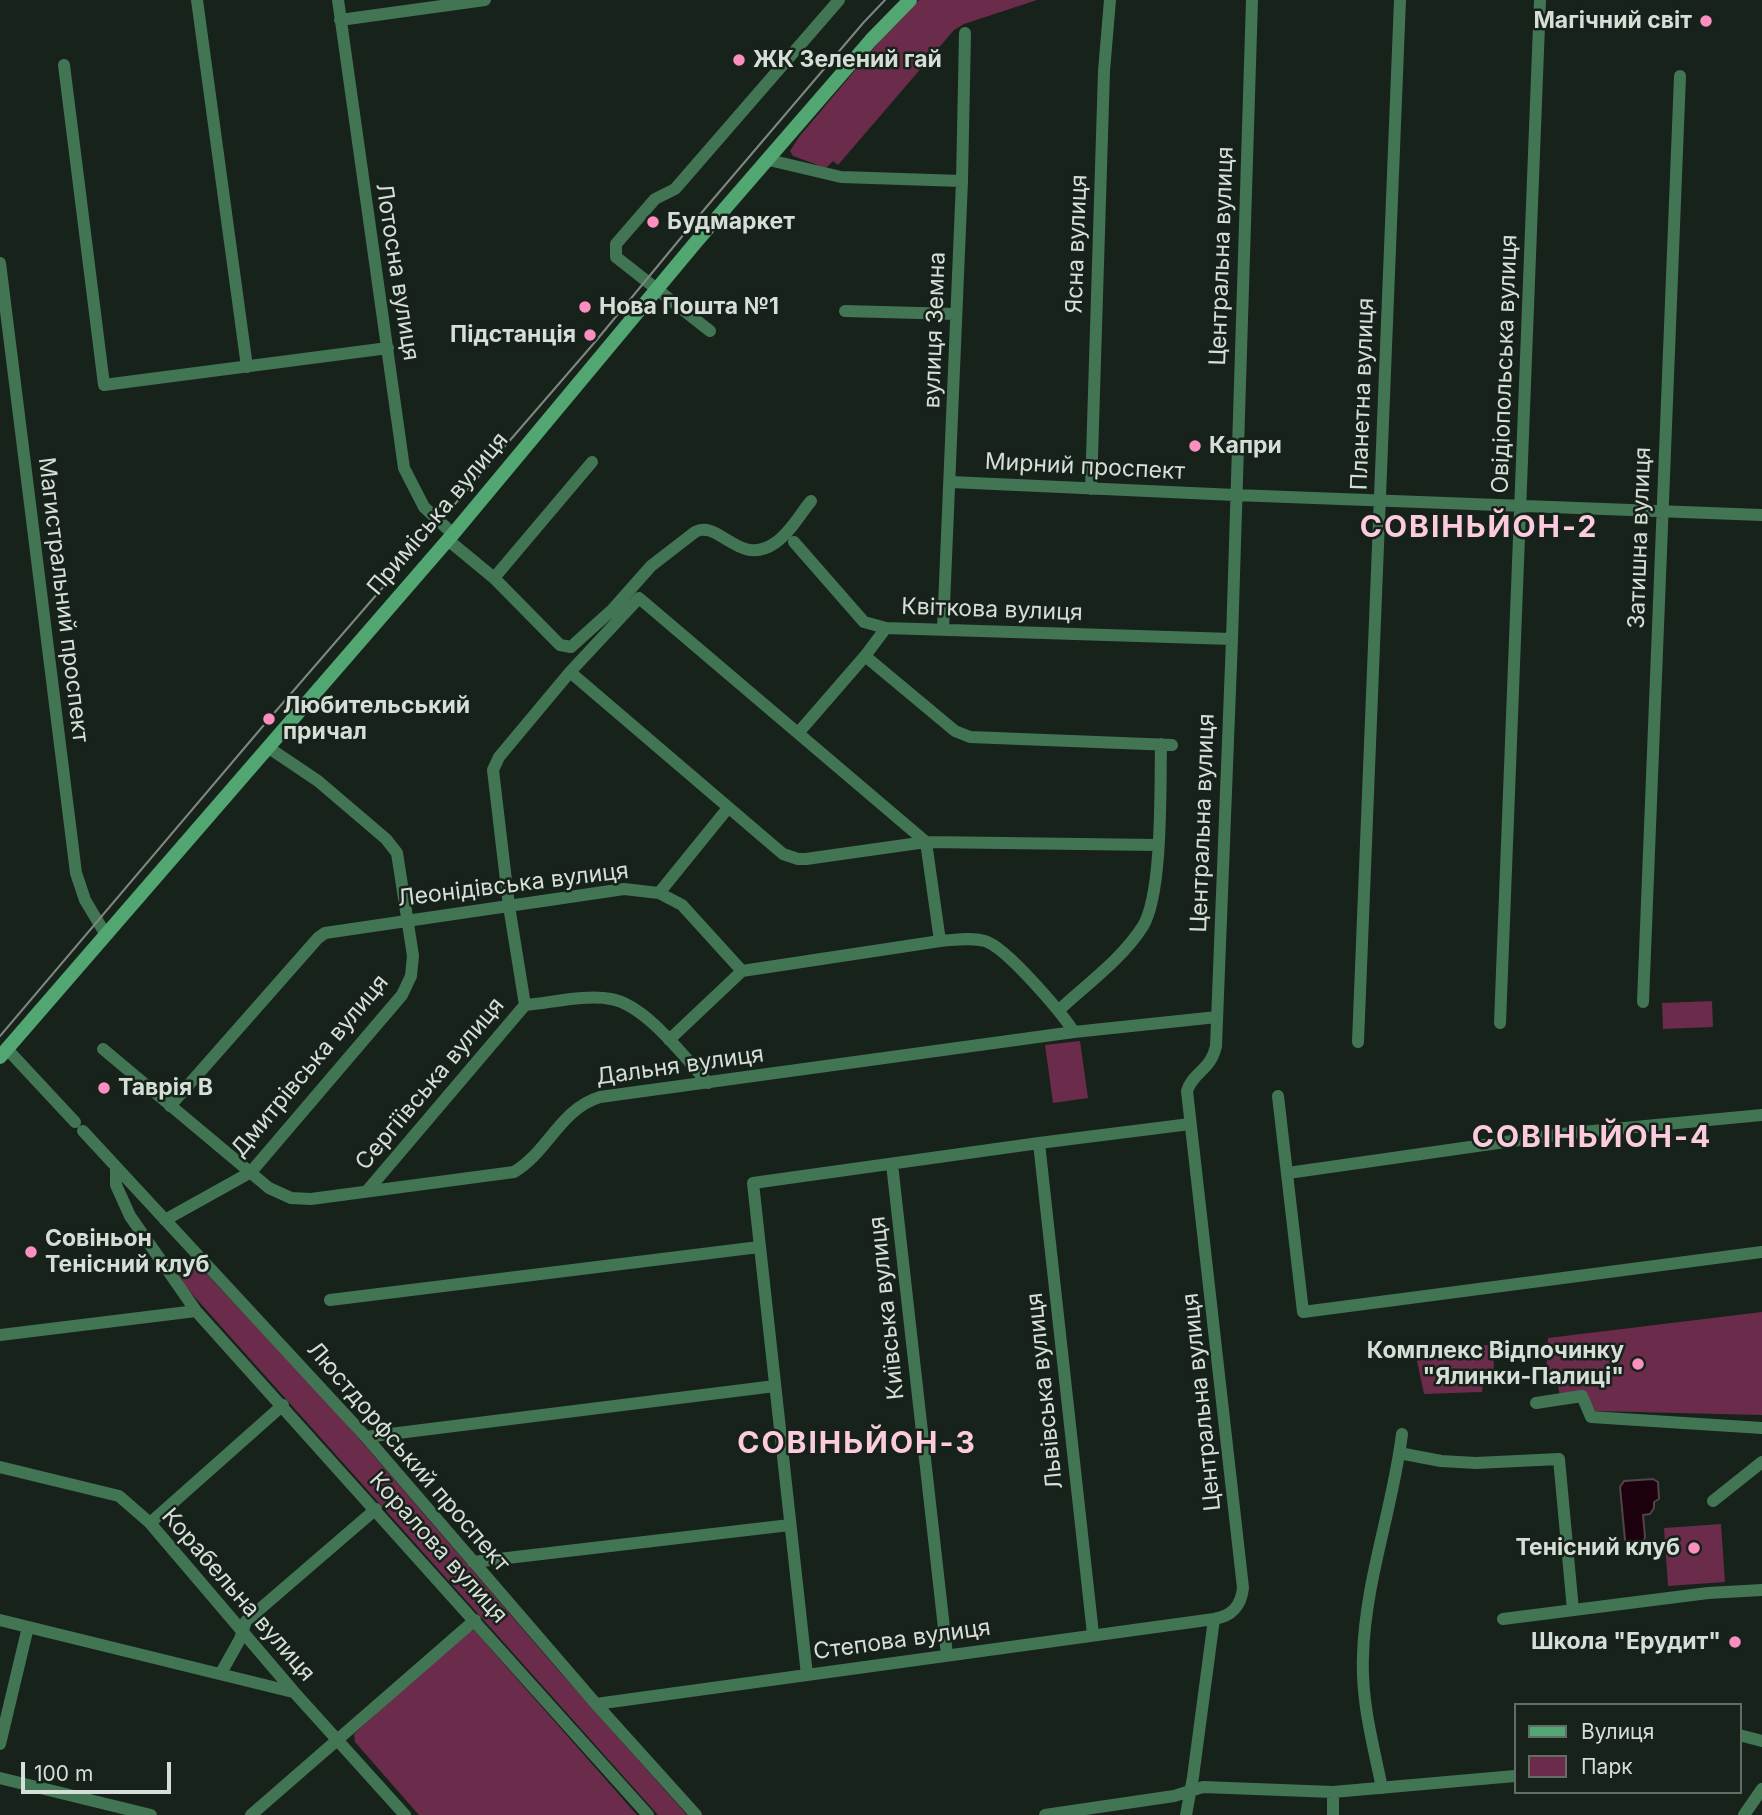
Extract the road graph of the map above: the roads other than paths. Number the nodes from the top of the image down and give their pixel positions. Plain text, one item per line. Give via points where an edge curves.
1 (197, 0) edge
2 (338, 0) edge
3 (485, 0) edge
4 (839, 0) edge
5 (910, 0) edge
6 (1110, 0) edge
7 (1252, 0) edge
8 (1400, 0) edge
9 (1540, 0) edge
10 (340, 20) junction
11 (965, 33) dead end
12 (64, 65) dead end
13 (1680, 76) dead end
14 (769, 160) junction
15 (962, 181) junction
16 (0, 263) edge
17 (656, 290) junction
18 (845, 311) dead end
19 (956, 314) junction
20 (710, 331) dead end
21 (388, 348) junction
22 (247, 367) junction
23 (592, 462) dead end
24 (951, 482) junction
25 (1091, 489) junction
26 (1235, 495) junction
27 (811, 500) dead end
28 (1379, 500) junction
29 (1520, 506) junction
30 (1662, 510) junction
31 (1762, 515) edge
32 (451, 537) junction
33 (794, 542) dead end
34 (494, 578) junction
35 (886, 628) junction
36 (943, 629) junction
37 (1232, 639) junction
38 (865, 656) junction
39 (570, 672) junction
40 (799, 732) junction
41 (269, 748) junction
42 (728, 808) junction
43 (926, 842) junction
44 (1157, 845) junction
45 (659, 893) junction
46 (509, 906) junction
47 (408, 920) junction
48 (106, 934) junction
49 (940, 941) junction
50 (742, 971) junction
51 (1643, 1002) dead end
52 (525, 1005) junction
53 (1059, 1010) junction
54 (1217, 1017) junction
55 (1500, 1023) dead end
56 (1074, 1032) junction
57 (669, 1040) junction
58 (1358, 1042) dead end
59 (103, 1049) dead end
60 (4, 1053) edge
61 (708, 1083) junction
62 (1278, 1096) dead end
63 (170, 1106) junction
64 (1762, 1115) edge
65 (1190, 1124) junction
66 (1039, 1143) junction
67 (892, 1164) junction
68 (116, 1167) junction
69 (251, 1172) junction
70 (1288, 1173) junction
71 (367, 1191) junction
72 (165, 1220) junction
73 (759, 1247) junction
74 (1762, 1252) edge
75 (330, 1300) dead end
76 (196, 1311) junction
77 (0, 1335) edge
78 (775, 1386) junction
79 (1536, 1404) dead end
80 (283, 1405) junction
81 (1762, 1428) edge
82 (1402, 1434) dead end
83 (366, 1437) junction
84 (1399, 1453) junction
85 (1762, 1462) edge
86 (0, 1467) edge
87 (1713, 1502) dead end
88 (376, 1510) junction
89 (150, 1524) junction
90 (790, 1525) junction
91 (473, 1562) junction
92 (1762, 1590) edge
93 (1573, 1610) junction
94 (1214, 1619) junction
95 (1503, 1619) dead end
96 (0, 1620) edge
97 (475, 1620) junction
98 (28, 1627) junction
99 (242, 1630) junction
100 (1093, 1634) junction
101 (947, 1655) junction
102 (221, 1673) junction
103 (807, 1675) junction
104 (293, 1692) junction
105 (596, 1704) junction
106 (1741, 1736) edge
107 (337, 1738) junction
108 (1762, 1741) edge
109 (0, 1744) edge
110 (1514, 1776) edge
111 (0, 1777) edge
112 (1382, 1788) junction
113 (1762, 1789) edge
114 (1189, 1792) junction
115 (1333, 1792) junction
116 (151, 1815) edge
117 (251, 1815) edge
118 (405, 1815) edge
119 (648, 1815) edge
120 (695, 1815) edge
121 (1045, 1815) edge
122 (1186, 1815) edge
123 (1333, 1815) edge
124 (1744, 1815) edge

1 - 22 street
2 - 10 street, Лотосна вулиця
3 - 10 street
4 - 17 street via 675,188 655,199 615,244 616,257
5 - 14 street, Приміська вулиця
6 - 25 street, Ясна вулиця
7 - 26 street, Центральна вулиця
8 - 28 street, Планетна вулиця
9 - 29 street, Овідіопольська вулиця
10 - 21 street, Лотосна вулиця
11 - 15 street, вулиця Земна
12 - 22 street via 104,385
13 - 30 street, Затишна вулиця
14 - 15 street via 841,177
14 - 17 street, Приміська вулиця
15 - 19 street, вулиця Земна
16 - 48 street, Магистральний проспект via 76,873 85,900
17 - 20 street
17 - 32 street, Приміська вулиця
18 - 19 street
19 - 24 street, вулиця Земна
21 - 22 street
21 - 32 street, Лотосна вулиця via 404,468 424,507
23 - 34 street
24 - 25 street, Мирний проспект
24 - 36 street, вулиця Земна
25 - 26 street, Мирний проспект
26 - 28 street, Мирний проспект
26 - 37 street, Центральна вулиця
27 - 34 street, Лотосна вулиця via 783,536 760,550 743,549 708,529 695,532 651,566 571,648 561,645
28 - 29 street, Мирний проспект
28 - 58 street, Планетна вулиця
29 - 30 street, Мирний проспект
29 - 55 street, Овідіопольська вулиця
30 - 31 street, Мирний проспект
30 - 51 street, Затишна вулиця
32 - 34 street, Лотосна вулиця
32 - 41 street, Приміська вулиця
33 - 35 street via 864,622
35 - 36 street, Квіткова вулиця
35 - 38 street, Квіткова вулиця
36 - 37 street, Квіткова вулиця
37 - 54 street, Центральна вулиця
38 - 40 street, Квіткова вулиця
38 - 44 street via 955,731 970,737 1167,745
39 - 40 street, Сергіївська вулиця via 639,598
39 - 42 street
39 - 46 street, Сергіївська вулиця via 493,770
40 - 43 street
41 - 47 street, Дмитрівська вулиця via 318,781 392,845 399,861
41 - 48 street, Приміська вулиця
42 - 43 street via 783,854 798,859
42 - 45 street
43 - 44 street
43 - 49 street
44 - 53 street via 1153,895 1144,924
45 - 46 street, Леонідівська вулиця via 624,890
45 - 50 street, Леонідівська вулиця via 682,905
46 - 47 street, Леонідівська вулиця
46 - 52 street, Сергіївська вулиця
47 - 63 street, Леонідівська вулиця via 334,930 318,937
47 - 69 street, Дмитрівська вулиця via 412,964 402,995
48 - 60 street, Приміська вулиця
49 - 50 street
49 - 53 street via 976,939 994,945
50 - 57 street
52 - 57 street via 612,999 637,1011
52 - 71 street, Сергіївська вулиця
53 - 56 street
54 - 56 street, Дальня вулиця
54 - 65 street, Центральна вулиця via 1213,1057 1187,1091
56 - 61 street, Дальня вулиця
57 - 61 street
59 - 63 street, Дальня вулиця
60 - 68 street, Люстдорфський проспект
61 - 71 street, Дальня вулиця via 586,1101 514,1172
62 - 70 street
63 - 69 street, Дальня вулиця
64 - 70 street via 1560,1134
65 - 66 street
65 - 94 street, Центральна вулиця via 1243,1588 1238,1606
66 - 67 street
66 - 100 street, Львівська вулиця
67 - 73 street via 753,1183
67 - 101 street, Київська вулиця
68 - 72 street, Люстдорфський проспект
68 - 76 street, Коралова вулиця via 116,1185 130,1216
69 - 71 street, Дальня вулиця via 269,1188 291,1198
69 - 72 street, Дмитрівська вулиця
70 - 74 street via 1303,1312
72 - 83 street, Люстдорфський проспект
73 - 75 street
73 - 78 street
76 - 77 street
76 - 80 street, Коралова вулиця
78 - 83 street
78 - 90 street
79 - 81 street via 1582,1396 1591,1417
80 - 88 street, Коралова вулиця
80 - 89 street
82 - 84 street
83 - 91 street, Люстдорфський проспект
84 - 93 street via 1441,1461 1559,1459
84 - 112 street via 1363,1655 1364,1699
85 - 87 street
86 - 89 street, Корабельна вулиця via 119,1496
88 - 97 street, Коралова вулиця
88 - 99 street via 246,1621
89 - 99 street, Корабельна вулиця
90 - 91 street
90 - 103 street
91 - 105 street, Люстдорфський проспект
92 - 93 street
93 - 95 street
94 - 100 street, Степова вулиця
94 - 114 street
96 - 98 street
97 - 107 street
97 - 119 street, Коралова вулиця
98 - 102 street
98 - 109 street
99 - 102 street
99 - 104 street, Корабельна вулиця
100 - 101 street, Степова вулиця
101 - 103 street, Степова вулиця
102 - 104 street
103 - 105 street, Степова вулиця
104 - 107 street, Корабельна вулиця
105 - 120 street, Люстдорфський проспект
106 - 108 street
107 - 117 street
107 - 118 street, Корабельна вулиця
110 - 112 street
111 - 116 street
112 - 115 street
113 - 124 street
114 - 115 street via 1203,1787
114 - 121 street
114 - 122 street
115 - 123 street

